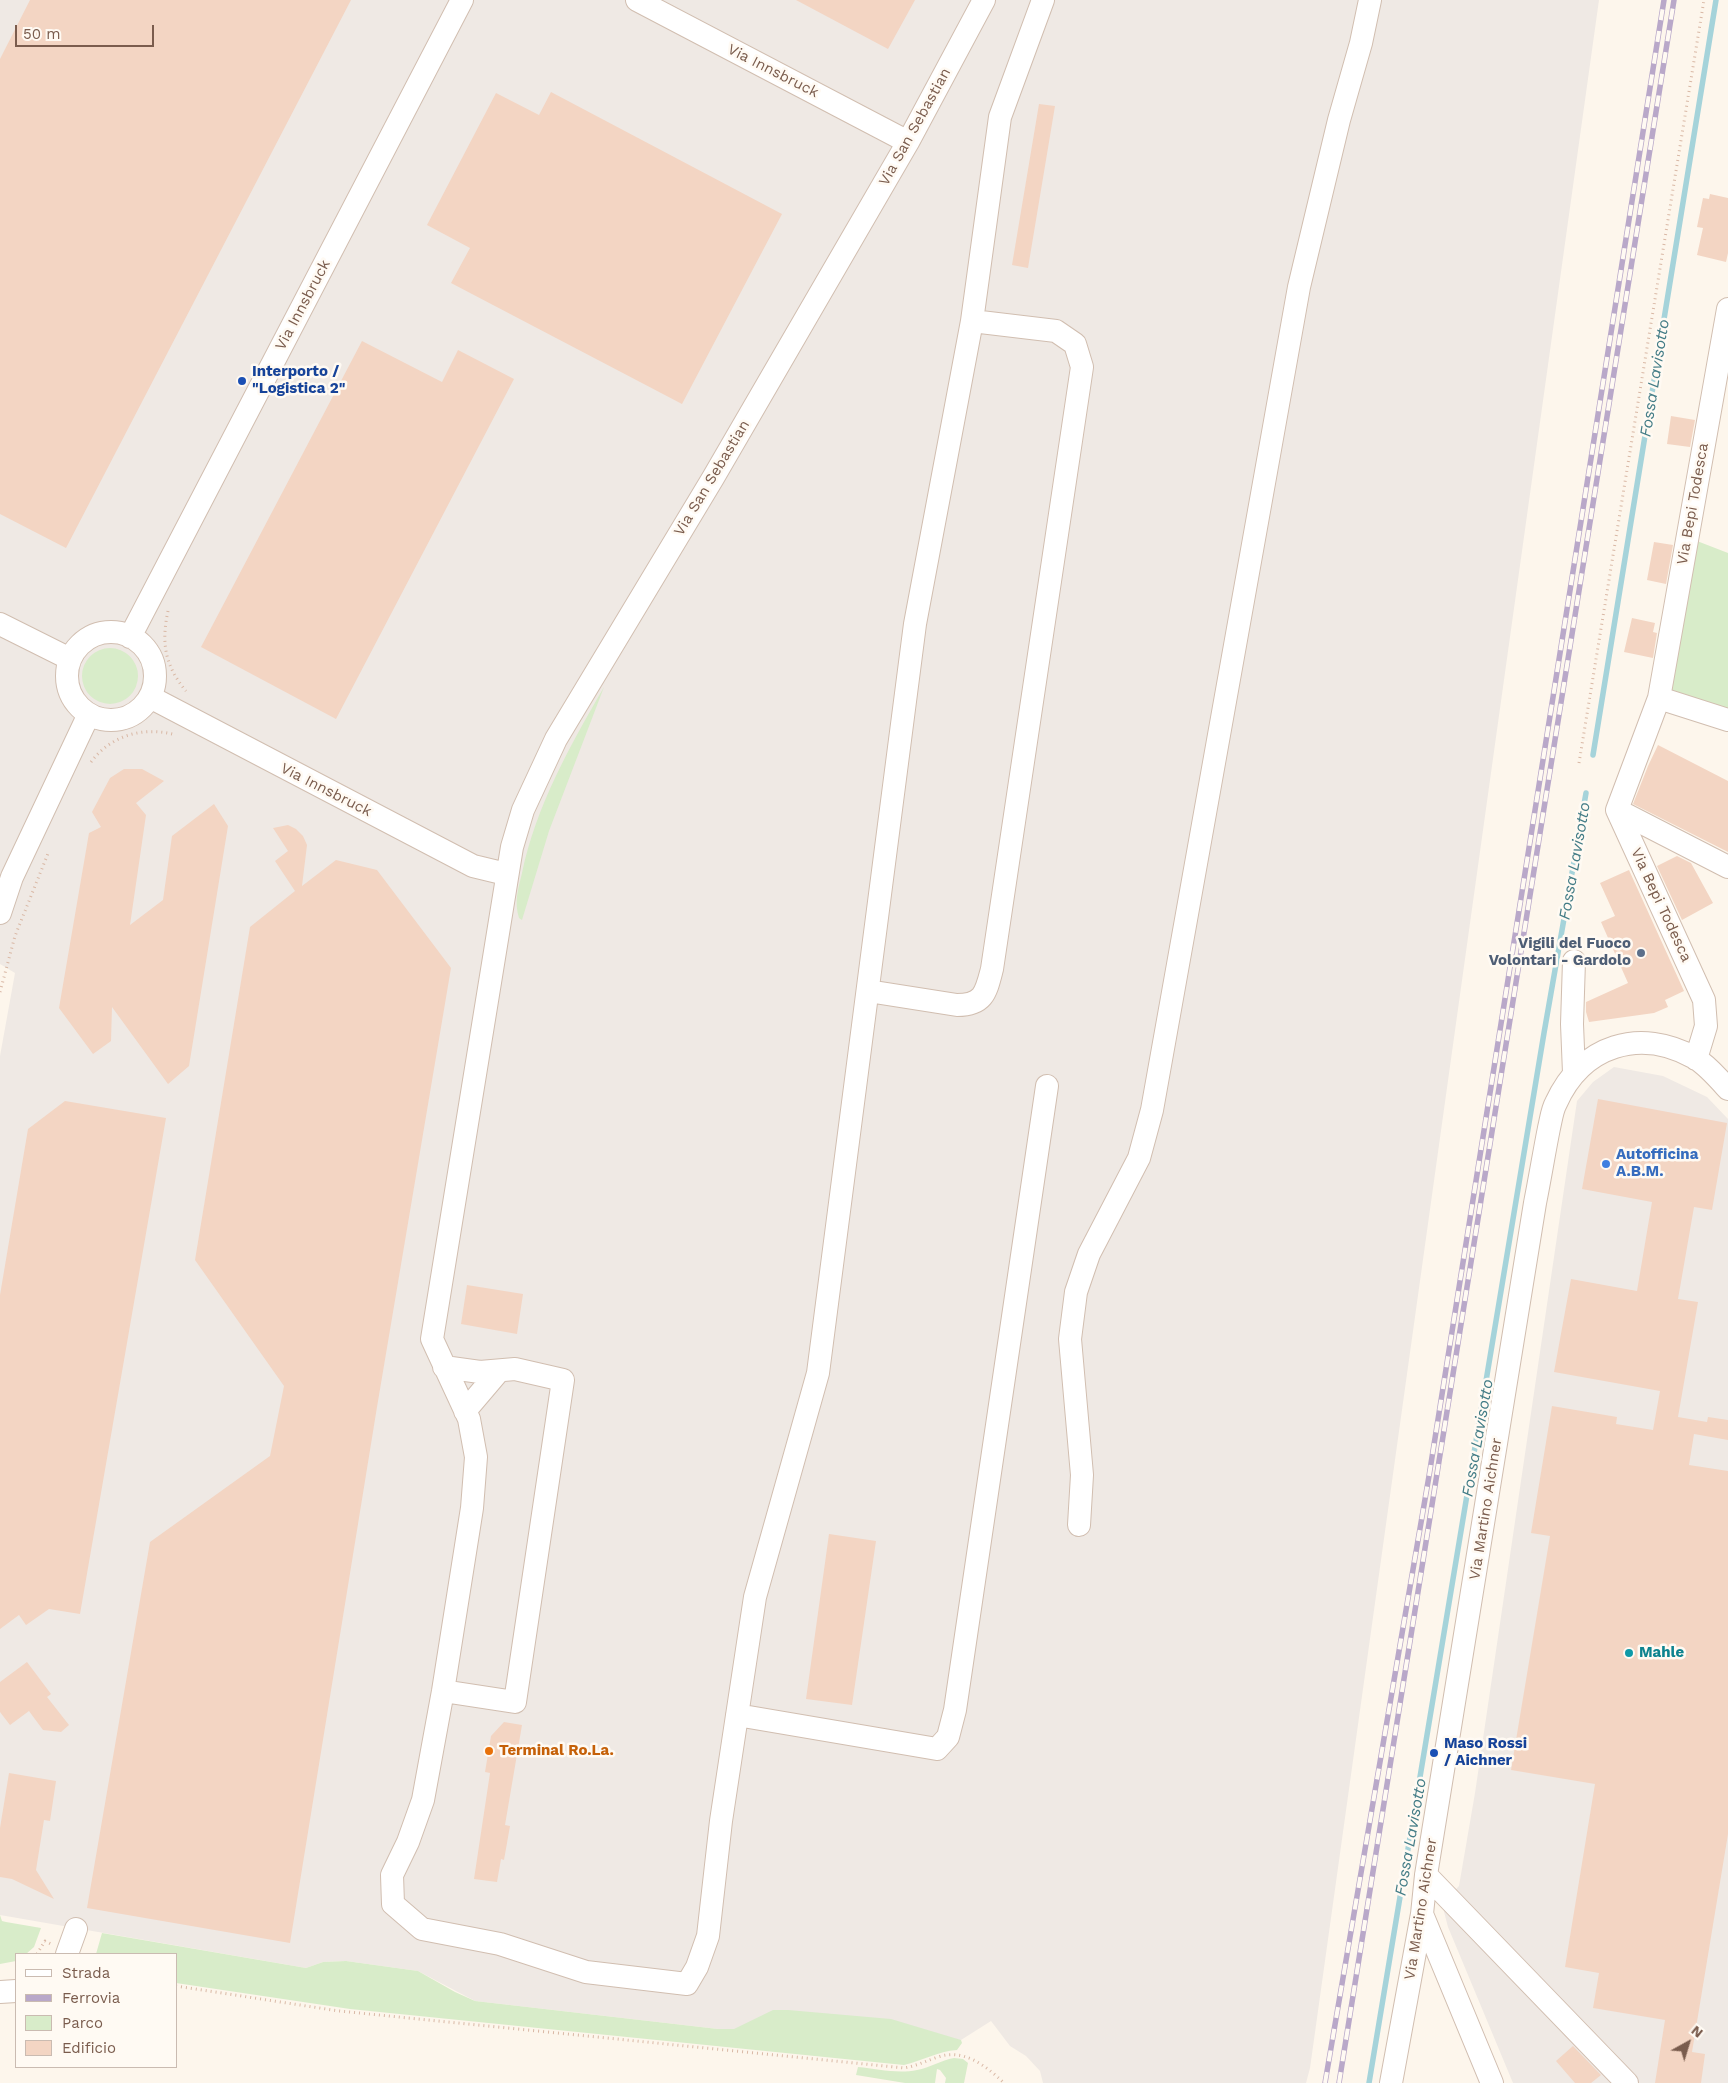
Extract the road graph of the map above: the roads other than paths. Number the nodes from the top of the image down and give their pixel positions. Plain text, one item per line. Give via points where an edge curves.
1 (462, 0) edge
2 (637, 0) edge
3 (984, 0) edge
4 (1044, 0) edge
5 (1370, 0) edge
6 (908, 142) junction
7 (1728, 309) edge
8 (972, 321) junction
9 (0, 624) edge
10 (130, 637) junction
11 (70, 659) junction
12 (150, 697) junction
13 (1659, 698) junction
14 (88, 714) junction
15 (1728, 720) edge
16 (1617, 810) junction
17 (1728, 867) edge
18 (506, 874) junction
19 (0, 913) edge
20 (1574, 961) dead end
21 (868, 991) junction
22 (1696, 1059) junction
23 (1574, 1073) junction
24 (1047, 1086) dead end
25 (1728, 1090) edge
26 (444, 1367) junction
27 (499, 1371) junction
28 (465, 1411) junction
29 (1079, 1525) dead end
30 (443, 1691) junction
31 (737, 1715) junction
32 (1426, 1875) junction
33 (1422, 1914) junction
34 (76, 1929) dead end
35 (67, 1953) edge
36 (15, 1991) edge
37 (0, 1992) edge
38 (1392, 2083) edge
39 (1492, 2083) edge
40 (1626, 2083) edge

1 - 10 street, Via Innsbruck
2 - 6 street, Via Innsbruck
3 - 6 street, Via San Sebastian
4 - 8 street via 1000,118
5 - 29 street via 1299,288 1152,1110 1139,1158 1089,1254 1076,1292 1070,1339 1082,1475
6 - 18 street, Via San Sebastian via 713,478 556,739 523,810
7 - 13 street, Via Bepi Todesca
8 - 21 street via 915,624
8 - 21 street via 1056,330 1075,344 1082,366 992,969 985,994 972,1005
9 - 11 street
10 - 11 street via 102,633 89,638
10 - 12 street via 150,656 154,684
11 - 14 street via 67,678 71,696
12 - 14 street via 141,709 116,720 102,720
12 - 18 street, Via Innsbruck via 472,866
13 - 15 street
13 - 16 street, Via Bepi Todesca
14 - 19 street via 12,877
16 - 17 street
16 - 22 street, Via Bepi Todesca via 1704,1000 1706,1026
18 - 26 street, Via San Sebastian via 432,1339
20 - 23 street
21 - 31 street via 818,1373 755,1598
22 - 23 street, Via Martino Aichner via 1673,1048 1627,1044 1606,1048
22 - 25 street, Via Martino Aichner
23 - 32 street, Via Martino Aichner via 1555,1104 1544,1152
24 - 31 street via 955,1710 948,1737 937,1749
26 - 27 street
26 - 28 street, Via San Sebastian
27 - 28 street
27 - 30 street via 515,1370 563,1380 515,1702
28 - 30 street, Via San Sebastian via 476,1457 472,1508
30 - 31 street, Via San Sebastian via 423,1800 392,1875 393,1904 422,1929 500,1944 586,1972 687,1984 708,1936
32 - 33 street, Via Martino Aichner
32 - 40 street
33 - 38 street, Via Martino Aichner
33 - 39 street
34 - 35 street
36 - 37 street

